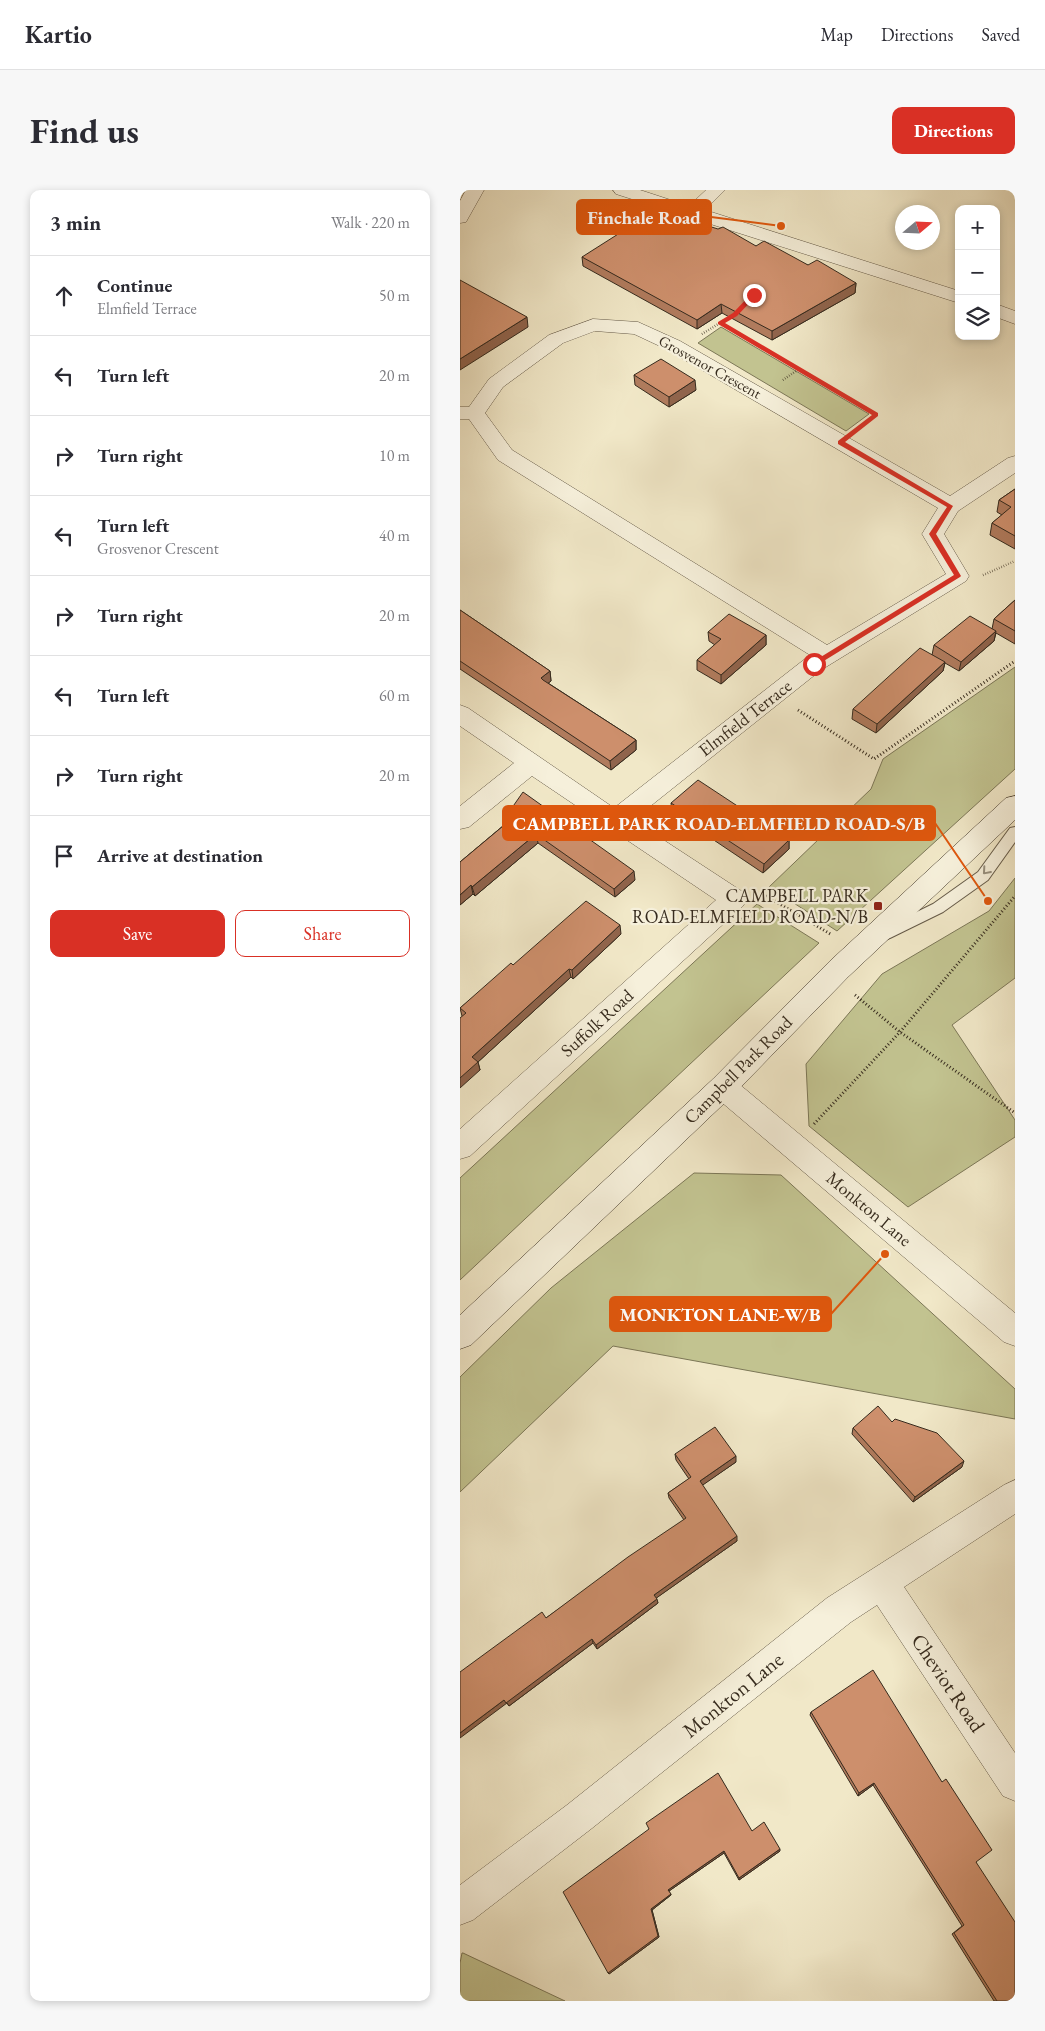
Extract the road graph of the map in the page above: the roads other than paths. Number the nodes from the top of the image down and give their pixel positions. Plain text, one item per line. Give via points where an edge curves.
1 (475, 190) edge
2 (622, 190) edge
3 (716, 190) edge
4 (693, 212) junction
5 (460, 218) edge
6 (955, 296) edge
7 (1000, 312) edge
8 (1015, 318) edge
9 (467, 413) edge
10 (1015, 464) edge
11 (950, 506) junction
12 (828, 656) junction
13 (460, 714) edge
14 (532, 762) junction
15 (1015, 805) edge
16 (460, 820) edge
17 (615, 821) junction
18 (1015, 832) edge
19 (868, 943) junction
20 (722, 1087) junction
21 (460, 1147) edge
22 (1015, 1332) edge
23 (460, 1335) edge
24 (1015, 1496) edge
25 (881, 1582) junction
26 (1015, 1784) edge
27 (460, 1907) edge

1 - 5 street
2 - 4 street
3 - 4 street
4 - 6 street
7 - 8 street
9 - 11 street, Grosvenor Crescent via 496,383 556,339 593,325 638,328
9 - 12 street, Grosvenor Crescent via 505,455
10 - 11 street
11 - 12 street, Elmfield Terrace via 933,534 958,576
12 - 17 street, Elmfield Terrace
13 - 14 street
14 - 16 street
14 - 17 street
15 - 19 street, Campbell Park Road
17 - 21 street, Suffolk Road via 734,899
18 -> 19 lane via 983,876 938,908
19 - 20 street, Campbell Park Road
20 - 22 street, Monkton Lane
20 - 23 street, Campbell Park Road
24 - 25 street, Monkton Lane
25 - 26 street, Cheviot Road
25 - 27 street, Monkton Lane via 839,1610 579,1817

